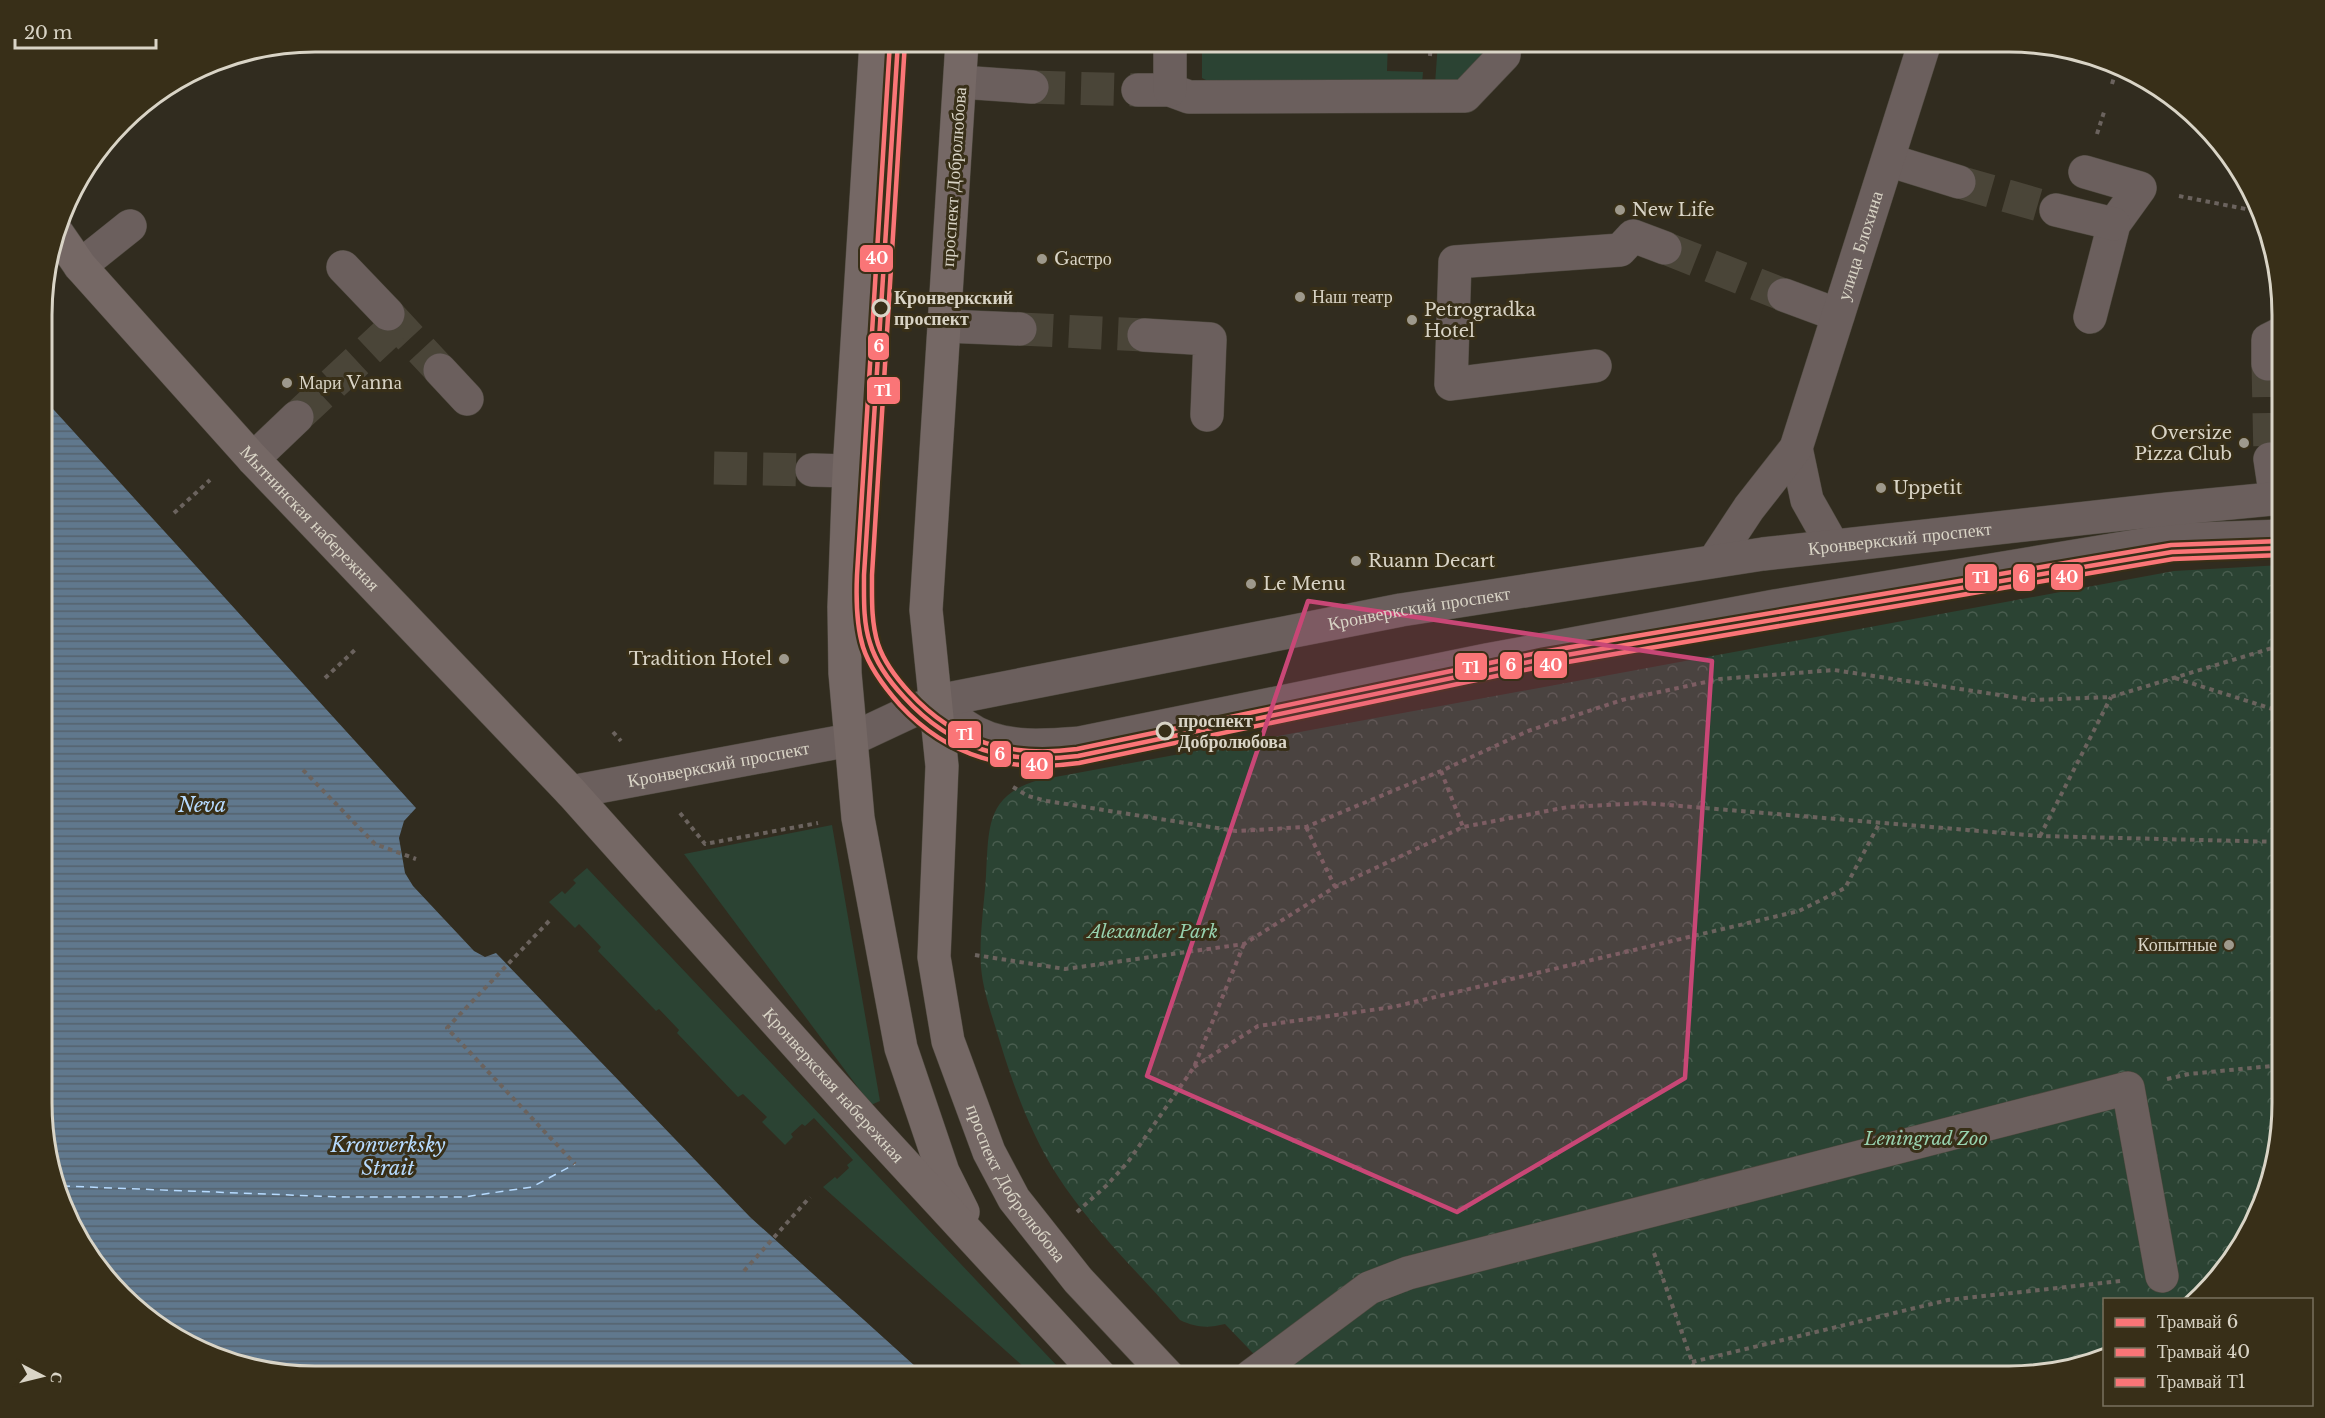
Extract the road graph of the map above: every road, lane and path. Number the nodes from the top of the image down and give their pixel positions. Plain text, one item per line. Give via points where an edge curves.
1 (875, 52) edge
2 (962, 52) edge
3 (1170, 52) edge
4 (1504, 52) edge
5 (1922, 52) edge
6 (2115, 74) edge
7 (960, 82) junction
8 (2112, 84) dead end
9 (1032, 87) tunnel mouth
10 (1138, 90) tunnel mouth
11 (1170, 90) junction
12 (1888, 160) junction
13 (2085, 172) dead end
14 (1959, 182) tunnel mouth
15 (2140, 188) junction
16 (2056, 210) tunnel mouth
17 (2250, 210) edge
18 (2114, 224) junction
19 (130, 226) dead end
20 (63, 241) edge
21 (1665, 248) tunnel mouth
22 (80, 266) junction
23 (344, 267) dead end
24 (1784, 295) tunnel mouth
25 (388, 314) tunnel mouth
26 (1838, 315) junction
27 (2090, 317) dead end
28 (944, 326) junction
29 (1020, 329) tunnel mouth
30 (1143, 335) tunnel mouth
31 (2272, 338) edge
32 (2268, 364) tunnel mouth
33 (1595, 366) dead end
34 (440, 370) tunnel mouth
35 (467, 399) dead end
36 (1208, 415) dead end
37 (297, 417) tunnel mouth
38 (1796, 448) junction
39 (253, 459) junction
40 (2270, 459) tunnel mouth
41 (2272, 468) edge
42 (812, 470) tunnel mouth
43 (849, 471) junction
44 (210, 480) dead end
45 (2272, 500) edge
46 (174, 513) dead end
47 (2272, 536) edge
48 (1833, 546) junction
49 (1714, 561) junction
50 (357, 648) dead end
51 (2272, 648) edge
52 (2172, 677) junction
53 (325, 678) dead end
54 (2111, 697) junction
55 (936, 702) junction
56 (2272, 709) edge
57 (613, 732) dead end
58 (850, 740) junction
59 (621, 742) dead end
60 (303, 770) dead end
61 (1441, 771) junction
62 (1006, 781) dead end
63 (571, 792) junction
64 (679, 812) dead end
65 (819, 823) dead end
66 (1879, 824) junction
67 (1306, 827) junction
68 (1463, 827) junction
69 (2040, 836) junction
70 (2272, 842) edge
71 (416, 859) dead end
72 (1335, 886) junction
73 (549, 921) dead end
74 (1244, 944) junction
75 (970, 954) dead end
76 (2272, 1066) edge
77 (1194, 1067) junction
78 (2128, 1088) junction
79 (575, 1164) dead end
80 (810, 1197) dead end
81 (1641, 1213) junction
82 (1072, 1216) dead end
83 (981, 1249) junction
84 (744, 1271) dead end
85 (2162, 1276) joint
86 (1692, 1362) junction
87 (1091, 1366) edge
88 (1159, 1366) edge
89 (1264, 1366) edge
90 (1693, 1366) edge

1 - 43 main road
2 - 7 main road, проспект Добролюбова
3 - 11 street
4 - 11 street via 1465,96 1189,97
5 - 12 street, улица Блохина
6 - 8 path
7 - 9 street
7 - 28 main road, проспект Добролюбова
10 - 11 street
12 - 14 street
12 - 26 street, улица Блохина
13 - 15 street
15 - 17 path
15 - 18 street
16 - 18 street
18 - 27 street
19 - 22 street
20 - 22 main road, Мытнинская набережная
21 - 33 street via 1633,236 1620,250 1455,261 1451,384
22 - 39 main road, Мытнинская набережная
23 - 25 street
24 - 26 street
26 - 38 street, улица Блохина
28 - 29 street
28 - 55 main road, проспект Добролюбова via 926,610
30 - 36 street via 1210,339
31 - 32 street via 2268,340
34 - 35 street
37 - 39 street
38 - 48 street, улица Блохина via 1807,500
38 - 49 street, улица Блохина
39 - 63 main road, Мытнинская набережная
40 - 41 street
42 - 43 street
43 - 58 main road via 844,607
44 - 46 path
45 - 48 street, Кронверкский проспект
47 - 55 street via 2172,540 1775,606 1080,743 1042,746 992,740 966,727
48 - 49 street, Кронверкский проспект
49 - 55 street, Кронверкский проспект via 1401,610
50 - 53 path
51 - 52 path
52 - 54 path
52 - 56 path
54 - 61 path via 2033,700 1834,670 1720,678 1622,699 1528,731
54 - 69 path
55 - 58 street, Кронверкский проспект
55 - 88 main road, проспект Добролюбова via 942,766 934,957 948,1041 988,1152 1014,1199 1078,1280
57 - 59 path
58 - 63 street, Кронверкский проспект
58 - 83 main road via 858,818 901,1048 943,1172
60 - 71 path via 375,844
61 - 67 path
61 - 68 path
62 - 67 path via 1047,801 1236,831
63 - 83 main road, Кронверкская набережная
64 - 65 path via 705,844
66 - 68 path via 1645,803 1568,807
66 - 69 path
66 - 77 path via 1845,888 1799,911 1393,1006 1258,1026
67 - 72 path
68 - 72 path
69 - 70 path
72 - 74 path
73 - 79 path via 447,1028
74 - 75 path via 1065,969
74 - 77 path
76 - 78 path via 2189,1074
77 - 82 path via 1128,1162
78 - 81 street
78 - 85 street
80 - 84 path
81 - 86 path
81 - 89 street via 1408,1273 1369,1288
83 - 87 main road, Кронверкская набережная
85 - 86 path via 1948,1300
86 - 90 path

